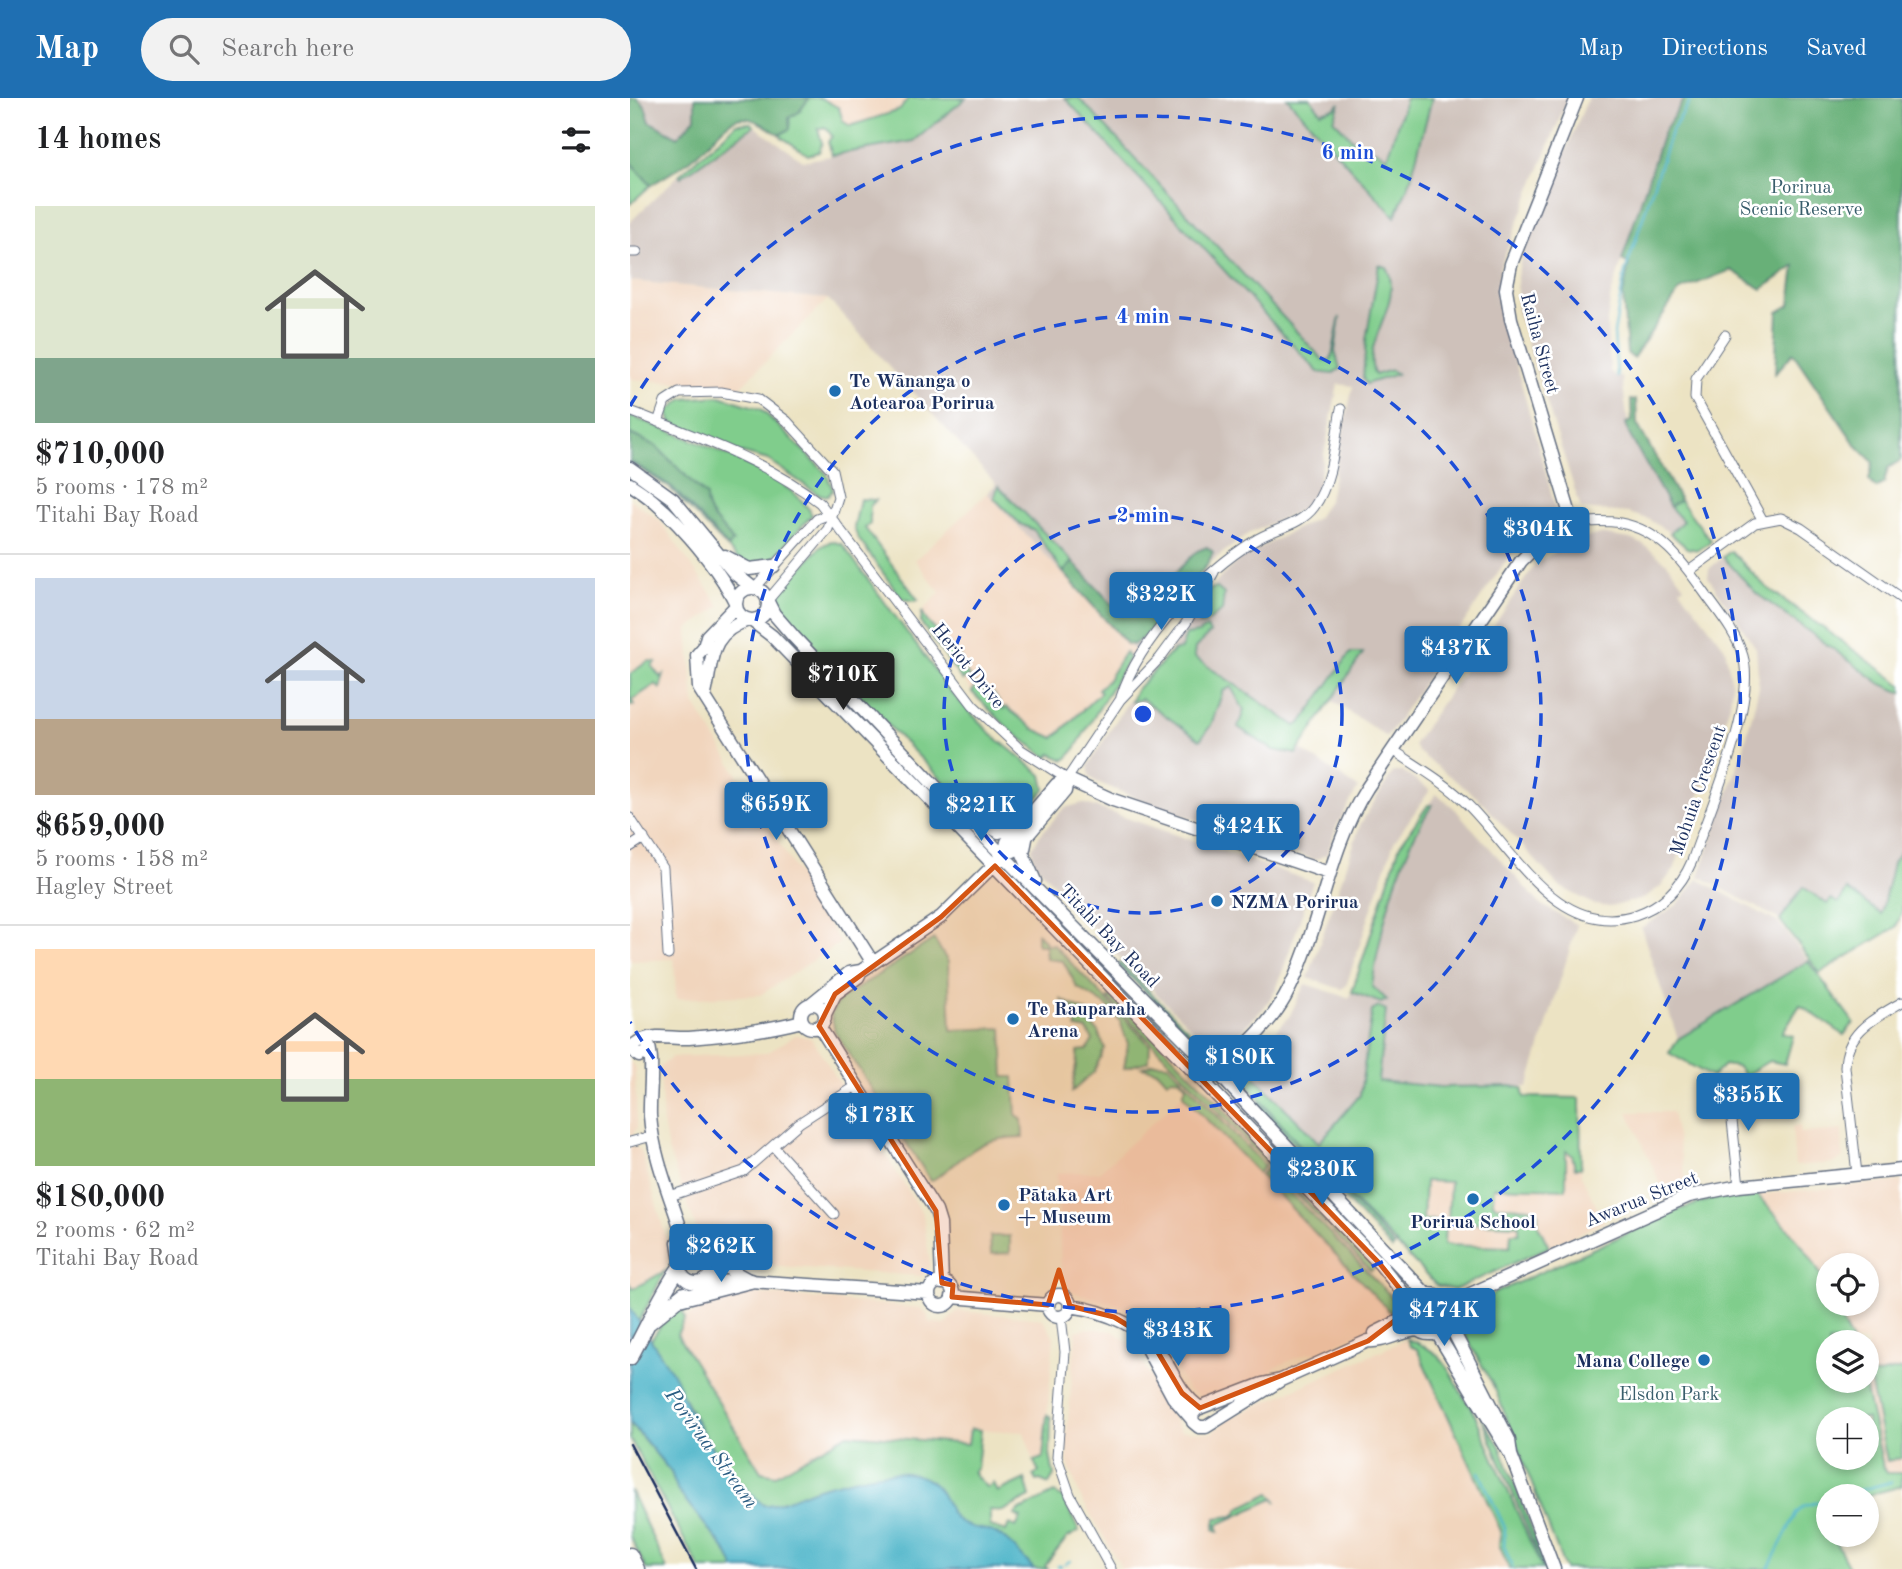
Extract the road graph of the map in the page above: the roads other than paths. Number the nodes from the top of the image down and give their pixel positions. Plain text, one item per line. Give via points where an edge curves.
1 (1577, 98) edge
2 (1725, 335) dead end
3 (1341, 409) dead end
4 (630, 411) edge
5 (658, 422) junction
6 (630, 468) edge
7 (630, 484) edge
8 (830, 514) junction
9 (1762, 519) junction
10 (1572, 521) junction
11 (846, 535) junction
12 (822, 537) junction
13 (718, 552) junction
14 (774, 566) junction
15 (1689, 571) junction
16 (1214, 572) junction
17 (754, 588) junction
18 (1902, 599) edge
19 (768, 601) junction
20 (736, 605) junction
21 (750, 620) junction
22 (705, 647) junction
23 (1120, 700) junction
24 (1393, 750) junction
25 (1067, 779) junction
26 (1102, 796) junction
27 (950, 802) junction
28 (1052, 806) junction
29 (630, 818) edge
30 (1024, 831) junction
31 (644, 838) junction
32 (630, 847) edge
33 (1004, 855) junction
34 (995, 866) junction
35 (1329, 873) junction
36 (1043, 894) junction
37 (668, 955) dead end
38 (873, 963) junction
39 (861, 971) junction
40 (1902, 1002) edge
41 (812, 1003) junction
42 (822, 1020) junction
43 (802, 1021) junction
44 (640, 1049) edge
45 (1217, 1072) junction
46 (1206, 1083) junction
47 (1728, 1083) dead end
48 (856, 1086) junction
49 (652, 1136) junction
50 (630, 1142) edge
51 (773, 1146) junction
52 (1902, 1170) edge
53 (1857, 1174) junction
54 (1739, 1186) junction
55 (670, 1196) junction
56 (834, 1214) dead end
57 (682, 1233) junction
58 (706, 1256) junction
59 (680, 1264) junction
60 (750, 1281) junction
61 (701, 1282) junction
62 (942, 1283) junction
63 (929, 1293) junction
64 (1426, 1294) junction
65 (953, 1297) junction
66 (679, 1299) junction
67 (1448, 1304) junction
68 (1048, 1305) junction
69 (1070, 1306) junction
70 (1411, 1307) junction
71 (1061, 1317) junction
72 (650, 1322) junction
73 (1449, 1322) junction
74 (1418, 1330) junction
75 (1437, 1333) junction
76 (1368, 1341) junction
77 (630, 1358) edge
78 (1281, 1380) junction
79 (1198, 1411) junction
80 (1511, 1455) junction
81 (630, 1555) edge
82 (637, 1569) edge
83 (1111, 1569) edge
84 (1554, 1569) edge

1 - 10 main road, Raiha Street via 1516,249 1507,289 1511,319
2 - 9 street via 1696,379 1695,398
3 - 16 street via 1324,486 1314,508 1247,545
4 - 5 street, Heriot Drive
5 - 8 street, Heriot Drive via 786,478
5 - 8 street via 665,402 679,393 732,394 768,404 832,470 838,497
6 - 13 main road via 673,499
7 - 20 main road via 679,526
8 - 11 street, Heriot Drive
8 - 12 street
8 - 14 street via 817,519
9 - 15 street
9 - 18 street via 1782,518 1794,524
10 - 15 street, Mohuia Crescent via 1619,523 1640,529 1668,547
10 - 24 main road via 1521,561
11 - 12 street
11 - 25 street, Heriot Drive via 973,705 1020,749
12 - 19 street
13 - 14 main road via 748,569
13 - 17 main road via 742,581
14 - 17 street
15 - 24 street, Mohuia Crescent via 1738,642 1747,691 1688,871 1653,908 1611,919 1560,903 1455,793
16 - 23 street via 1186,623
16 - 23 street via 1148,646
17 - 19 main road
17 - 20 main road via 740,594
19 - 21 main road via 763,616
19 - 27 main road, Titahi Bay Road via 794,637
20 - 21 main road via 740,615
20 - 22 main road
21 - 22 main road
21 - 34 main road, Titahi Bay Road via 772,636
22 - 38 main road via 705,695 716,718
23 - 25 street
24 - 35 main road via 1352,814
25 - 26 main road, Heriot Drive
25 - 28 main road via 1065,791
25 - 30 main road via 1057,784
26 - 28 main road via 1070,797
26 - 35 main road, Heriot Drive
27 - 30 main road via 991,829
27 - 33 main road, Titahi Bay Road
28 - 30 main road
29 - 31 street
30 - 33 main road via 1007,842
30 - 36 main road via 1025,860
31 - 32 street
31 - 37 street via 663,868
33 - 34 main road
33 - 36 main road, Titahi Bay Road
34 - 38 main road via 941,918
34 - 46 main road, Titahi Bay Road
35 - 45 main road via 1286,994 1267,1022
36 - 45 main road, Titahi Bay Road
38 - 39 main road
39 - 41 main road via 849,973
39 - 42 main road via 835,994
40 - 53 street via 1859,1030 1847,1051
41 - 42 main road via 819,1005
41 - 43 main road via 802,1010
42 - 43 main road via 809,1027
42 - 48 main road
43 - 44 main road via 747,1034 675,1039
44 - 49 main road via 649,1079
45 - 46 main road
45 - 64 main road, Titahi Bay Road
46 - 70 main road, Titahi Bay Road via 1380,1264
47 - 54 street
48 - 51 street
48 - 62 main road via 936,1211
49 - 50 street
49 - 55 main road
51 - 55 street via 739,1174
51 - 56 street
52 - 53 main road, Awarua Street
53 - 54 main road, Awarua Street
54 - 67 main road, Awarua Street via 1674,1201
55 - 57 main road
57 - 58 main road
57 - 59 main road
58 - 59 main road via 691,1252
58 - 60 main road
58 - 61 main road via 711,1271
59 - 61 main road via 686,1280
59 - 72 main road
60 - 61 main road
60 - 63 main road
60 - 66 main road
61 - 66 main road
62 - 63 main road via 933,1285
62 - 65 main road via 951,1288
63 - 65 main road via 939,1306
64 - 67 main road via 1442,1296
64 - 70 main road
65 - 68 main road
66 - 72 main road
67 - 73 main road
68 - 69 main road via 1059,1295
68 - 71 main road via 1052,1314
69 - 71 main road
69 - 79 main road via 1114,1317 1150,1339
70 - 74 main road via 1411,1321
70 - 76 main road via 1399,1321
71 - 83 street via 1065,1352 1057,1457 1070,1495
72 - 77 main road
73 - 75 main road
73 - 80 main road via 1493,1405
74 - 75 main road
74 - 76 main road
75 - 80 main road
76 - 78 main road
78 - 79 main road
78 - 79 main road via 1210,1422 1210,1413
80 - 84 main road
81 - 82 main road

